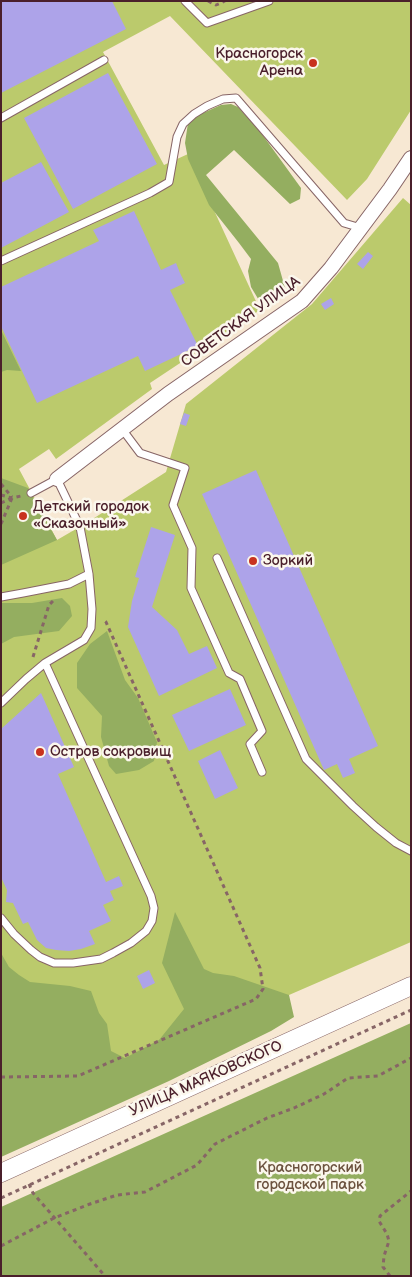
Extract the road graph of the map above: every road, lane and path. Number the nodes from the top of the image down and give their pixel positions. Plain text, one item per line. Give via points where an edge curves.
1 (185, 1) edge
2 (208, 1) edge
3 (225, 1) edge
4 (269, 1) edge
5 (104, 60) dead end
6 (1, 118) edge
7 (411, 158) edge
8 (361, 228) junction
9 (1, 261) edge
10 (122, 429) junction
11 (57, 479) junction
12 (1, 484) edge
13 (31, 493) joint
14 (1, 495) edge
15 (12, 498) junction
16 (1, 503) edge
17 (1, 524) edge
18 (218, 558) dead end
19 (89, 574) junction
20 (69, 584) junction
21 (1, 596) edge
22 (46, 663) junction
23 (26, 679) junction
24 (1, 703) edge
25 (262, 772) dead end
26 (411, 851) edge
27 (1, 918) edge
28 (411, 986) edge
29 (411, 1010) edge
30 (411, 1058) edge
31 (1, 1173) edge
32 (27, 1180) dead end
33 (30, 1185) junction
34 (411, 1191) edge
35 (1, 1198) edge
36 (54, 1218) junction
37 (1, 1246) edge
38 (105, 1276) edge
39 (390, 1276) edge

1 - 4 lane via 207,23
2 - 3 path via 216,4
5 - 6 lane
7 - 8 street, СОВЕТСКАЯ УЛИЦА
8 - 9 lane via 344,224 236,98 223,99 194,114 183,124 177,137 169,182
8 - 10 street, СОВЕТСКАЯ УЛИЦА via 302,301
10 - 11 street, СОВЕТСКАЯ УЛИЦА
10 - 25 lane via 140,453 185,468 173,505 192,548 191,588 229,673 240,679 262,731 250,744
11 - 13 lane
11 - 19 lane via 80,527
12 - 15 path
13 - 15 path
14 - 15 path
15 - 16 path
15 - 17 path
18 - 26 lane via 306,759 370,821
19 - 20 lane
19 - 22 lane via 91,628 84,640
20 - 21 lane
20 - 23 path via 49,606
22 - 23 lane
22 - 27 lane via 151,896 154,908 152,921 146,931 131,943 101,958 54,963 31,950
23 - 24 lane
28 - 31 street, УЛИЦА МАЯКОВСКОГО
29 - 33 path
30 - 36 path via 378,1076 348,1078 294,1108 224,1139 196,1165 144,1192 117,1196
32 - 33 path
33 - 35 path
33 - 36 path
34 - 39 path via 380,1216 379,1221 389,1241 383,1267
36 - 37 path
36 - 38 path

